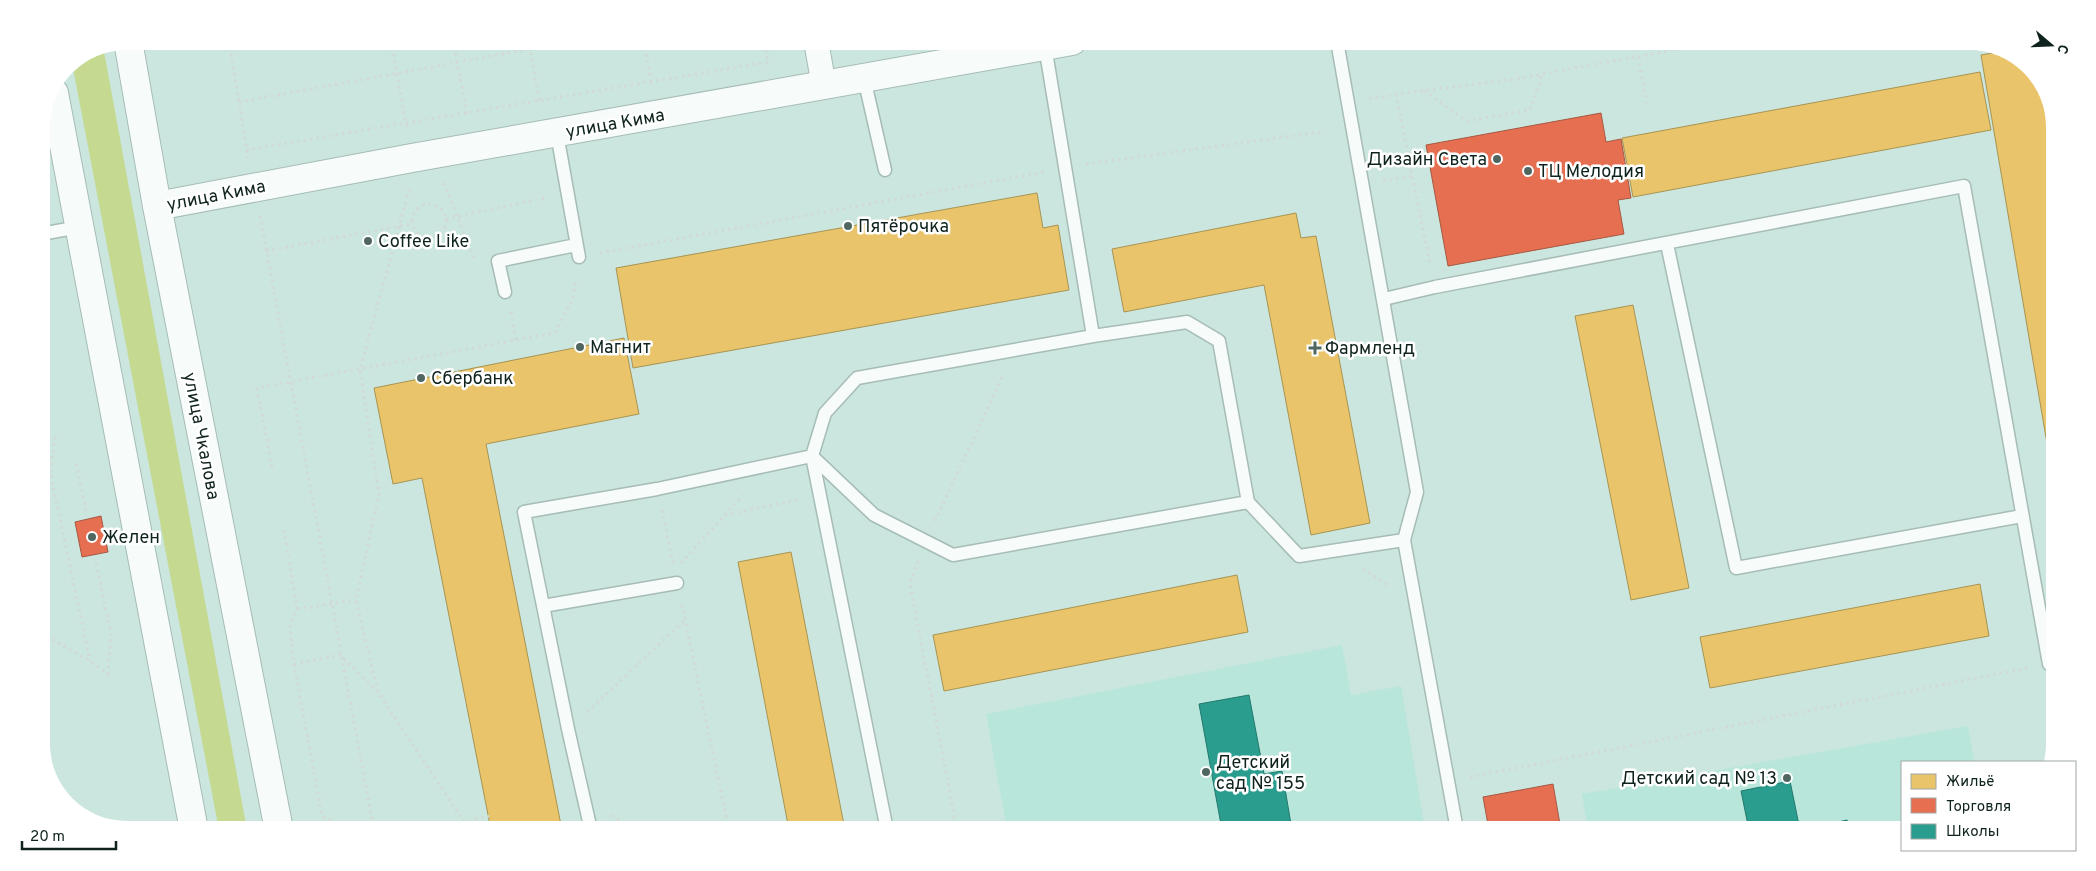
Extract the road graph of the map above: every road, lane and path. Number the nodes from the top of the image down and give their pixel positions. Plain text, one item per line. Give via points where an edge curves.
1 (130, 50) edge
2 (230, 50) edge
3 (393, 50) edge
4 (454, 50) edge
5 (524, 50) edge
6 (530, 50) edge
7 (646, 50) edge
8 (766, 50) edge
9 (818, 50) edge
10 (1022, 50) edge
11 (1046, 50) edge
12 (1339, 50) edge
13 (1675, 50) edge
14 (1638, 57) junction
15 (456, 62) junction
16 (397, 73) junction
17 (1542, 74) junction
18 (864, 78) junction
19 (651, 82) junction
20 (824, 86) junction
21 (1424, 91) junction
22 (1396, 94) junction
23 (55, 100) edge
24 (539, 100) junction
25 (1366, 100) dead end
26 (239, 102) junction
27 (1647, 103) dead end
28 (467, 114) junction
29 (406, 124) junction
30 (1321, 132) dead end
31 (557, 134) junction
32 (246, 150) junction
33 (422, 156) junction
34 (1081, 165) dead end
35 (886, 170) dead end
36 (1047, 172) dead end
37 (255, 188) junction
38 (568, 194) junction
39 (158, 206) junction
40 (456, 217) junction
41 (446, 219) junction
42 (411, 224) junction
43 (398, 226) junction
44 (80, 227) junction
45 (50, 232) edge
46 (1667, 244) junction
47 (266, 251) junction
48 (578, 251) junction
49 (498, 261) junction
50 (1435, 287) junction
51 (505, 292) dead end
52 (1384, 299) junction
53 (511, 315) dead end
54 (1093, 336) junction
55 (516, 341) junction
56 (1015, 350) junction
57 (360, 370) junction
58 (290, 382) junction
59 (55, 437) dead end
60 (812, 456) junction
61 (76, 464) dead end
62 (770, 465) junction
63 (272, 467) dead end
64 (657, 489) junction
65 (820, 496) junction
66 (1248, 502) junction
67 (86, 512) dead end
68 (724, 516) junction
69 (2022, 516) junction
70 (284, 530) dead end
71 (1404, 540) junction
72 (926, 541) junction
73 (1335, 551) junction
74 (96, 559) dead end
75 (676, 577) junction
76 (356, 600) junction
77 (1416, 603) junction
78 (331, 604) junction
79 (544, 606) junction
80 (297, 609) junction
81 (685, 620) junction
82 (50, 638) edge
83 (2046, 648) edge
84 (340, 655) junction
85 (90, 661) junction
86 (294, 664) junction
87 (2046, 665) edge
88 (378, 692) junction
89 (568, 730) junction
90 (1449, 781) junction
91 (488, 816) dead end
92 (192, 821) edge
93 (277, 821) edge
94 (332, 821) edge
95 (372, 821) edge
96 (463, 821) edge
97 (468, 821) edge
98 (589, 821) edge
99 (727, 821) edge
100 (885, 821) edge
101 (955, 821) edge
102 (1456, 821) edge

1 - 39 main road, улица Чкалова
2 - 26 path
3 - 16 path
4 - 15 path
5 - 15 path
6 - 24 path
7 - 19 path
8 - 19 path via 768,62
9 - 20 street
10 - 18 main road, улица Кима
11 - 54 lane
12 - 52 lane
13 - 14 path
14 - 17 path
14 - 27 path
15 - 16 path
15 - 28 path
16 - 26 path
16 - 29 path
17 - 21 path
17 - 21 path via 1530,110 1466,120
18 - 20 main road, улица Кима
18 - 35 lane
19 - 24 path
20 - 31 main road, улица Кима
21 - 22 path
22 - 25 path
22 - 50 path
23 - 44 main road
24 - 28 path
26 - 32 path
28 - 29 path
29 - 32 path
30 - 34 path
31 - 33 main road, улица Кима
31 - 38 lane
32 - 37 path
33 - 37 main road, улица Кима
33 - 40 path
33 - 43 path
36 - 48 path
37 - 39 main road, улица Кима
37 - 47 path
38 - 40 path
38 - 48 lane
39 - 93 main road, улица Чкалова
40 - 41 path
40 - 49 path via 476,264
41 - 42 path via 444,230 436,237 416,234
41 - 42 path via 442,208 432,203 420,204 412,213
42 - 43 path
43 - 47 path
43 - 57 path
44 - 45 lane
44 - 92 main road
46 - 50 lane
46 - 69 lane via 1736,568
46 - 69 lane via 1964,186
47 - 58 path
48 - 49 lane
48 - 55 path via 573,299 554,334
49 - 51 lane
50 - 52 lane
52 - 71 lane via 1417,492
53 - 55 path
54 - 56 lane
54 - 66 lane via 1187,322 1219,341
55 - 57 path
56 - 60 lane via 856,378 825,413
56 - 72 path
57 - 58 path
57 - 76 path via 379,494
58 - 63 path via 258,388
58 - 78 path
59 - 85 path via 50,472
60 - 62 lane
60 - 65 lane
60 - 72 lane via 874,515
61 - 67 path
62 - 64 lane
62 - 68 path
64 - 75 path
64 - 79 lane via 524,512
65 - 68 path
65 - 100 lane
66 - 72 lane via 952,555
66 - 73 lane via 1299,556
68 - 75 path
69 - 83 lane
70 - 80 path
71 - 73 lane
71 - 77 lane
72 - 101 path via 910,584
73 - 77 path
74 - 85 path via 111,634 108,674
75 - 79 lane
75 - 81 path
76 - 78 path
76 - 88 path
77 - 90 lane
78 - 80 path
78 - 84 path
79 - 89 lane
80 - 86 path via 290,627
81 - 89 path
81 - 99 path
82 - 85 path
84 - 86 path
84 - 88 path
84 - 95 path
86 - 94 path via 322,816
87 - 90 path
88 - 96 path
89 - 98 lane
90 - 102 lane
91 - 97 path

